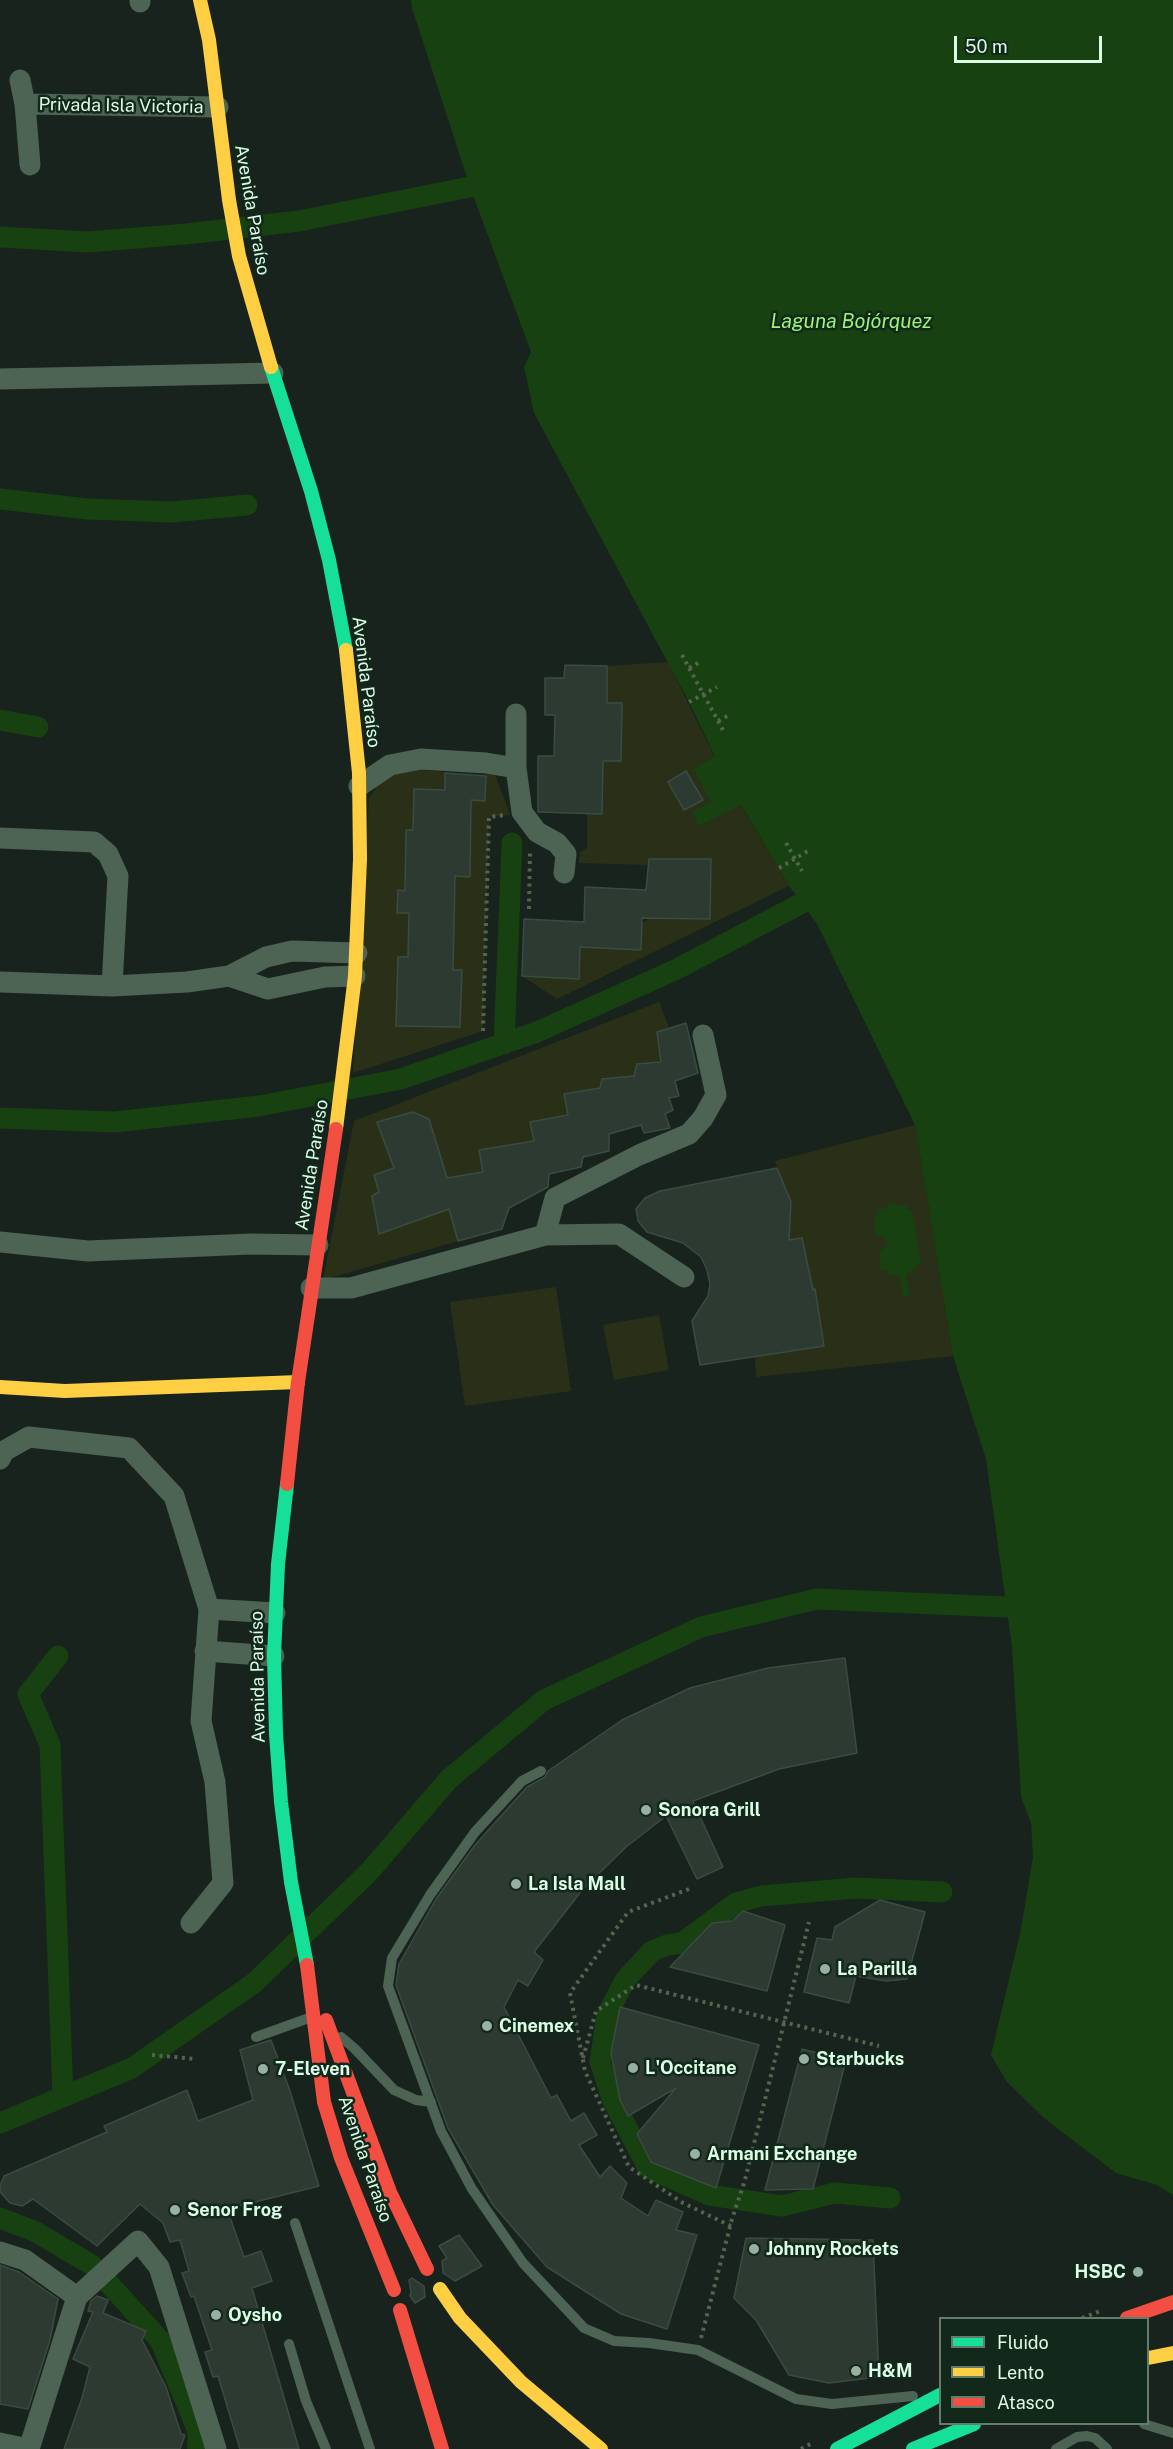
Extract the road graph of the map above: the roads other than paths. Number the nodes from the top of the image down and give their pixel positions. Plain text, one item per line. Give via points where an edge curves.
1 (200, 0) edge
2 (20, 80) dead end
3 (25, 104) junction
4 (218, 107) junction
5 (30, 165) dead end
6 (273, 373) junction
7 (0, 379) edge
8 (516, 714) dead end
9 (516, 768) junction
10 (359, 786) junction
11 (0, 838) edge
12 (564, 873) dead end
13 (357, 953) junction
14 (229, 976) junction
15 (355, 976) junction
16 (0, 982) edge
17 (112, 986) junction
18 (703, 1035) dead end
19 (545, 1235) junction
20 (0, 1242) edge
21 (318, 1245) junction
22 (684, 1277) dead end
23 (311, 1288) junction
24 (298, 1382) junction
25 (0, 1387) edge
26 (0, 1459) edge
27 (209, 1609) junction
28 (275, 1614) junction
29 (205, 1651) junction
30 (274, 1656) junction
31 (541, 1771) dead end
32 (191, 1923) dead end
33 (318, 2015) junction
34 (330, 2032) junction
35 (256, 2037) dead end
36 (431, 2102) junction
37 (390, 2192) junction
38 (359, 2202) junction
39 (295, 2223) dead end
40 (0, 2252) edge
41 (427, 2269) dead end
42 (440, 2289) dead end
43 (394, 2290) dead end
44 (81, 2294) junction
45 (1173, 2302) edge
46 (400, 2310) dead end
47 (1132, 2317) edge
48 (289, 2344) dead end
49 (1173, 2353) edge
50 (1151, 2357) edge
51 (1173, 2366) edge
52 (939, 2395) edge
53 (939, 2396) edge
54 (972, 2425) edge
55 (1147, 2425) edge
56 (1173, 2433) edge
57 (0, 2443) edge
58 (28, 2449) edge
59 (216, 2449) edge
60 (326, 2449) edge
61 (370, 2449) edge
62 (442, 2449) edge
63 (601, 2449) edge
64 (837, 2449) edge
65 (913, 2449) edge
66 (1056, 2449) edge
67 (1107, 2449) edge

1 - 4 street, Avenida Paraíso
2 - 3 street, Privada Isla Victoria
3 - 4 street, Privada Isla Victoria
3 - 5 street, Privada Isla Victoria
4 - 6 street, Avenida Paraíso via 239,256
6 - 7 street
6 - 10 street, Avenida Paraíso via 312,491 329,560 347,653
8 - 9 street
9 - 10 street via 421,759 390,765
9 - 12 street via 522,812 537,832 557,843 566,854
10 - 13 street, Avenida Paraíso
11 - 17 street via 94,842 108,854 118,876
13 - 14 street via 292,951 266,957
13 - 15 street, Avenida Paraíso
14 - 15 street via 268,989 325,977
14 - 17 street
15 - 21 street, Avenida Paraíso
16 - 17 street
18 - 19 street via 716,1095 703,1118 689,1134 555,1198
19 - 22 street via 619,1234
19 - 23 street via 351,1288
20 - 21 street via 88,1251
21 - 23 street, Avenida Paraíso
23 - 24 street, Avenida Paraíso
24 - 25 street via 65,1391
24 - 28 street, Avenida Paraíso
26 - 27 street via 4,1451 29,1437 129,1448 174,1496
27 - 28 street
27 - 29 street
28 - 30 street, Avenida Paraíso
29 - 30 street
29 - 32 street via 201,1721 215,1782 224,1883
30 - 33 street, Avenida Paraíso via 280,1802 291,1882
31 - 36 lane via 522,1781 476,1832 430,1895 392,1958 388,1986
33 - 34 street, Avenida Paraíso
33 - 35 lane
33 - 38 street, Avenida Paraíso via 324,2102
34 - 36 lane via 354,2048 394,2090
34 - 37 street, Avenida Paraíso
36 - 52 lane via 441,2131 472,2189 523,2263 584,2328 614,2341 698,2350 796,2399 832,2404
37 - 38 street
37 - 41 street, Avenida Paraíso
38 - 43 street, Avenida Paraíso
39 - 61 lane
40 - 44 street via 25,2260
42 - 63 street via 460,2318 521,2382
44 - 58 street
44 - 59 street via 138,2241 159,2267
45 - 47 street
46 - 62 street
48 - 60 lane
49 - 50 street
50 - 51 lane
53 - 64 street
54 - 65 street
55 - 56 lane
57 - 58 street
66 - 67 lane via 1087,2436

